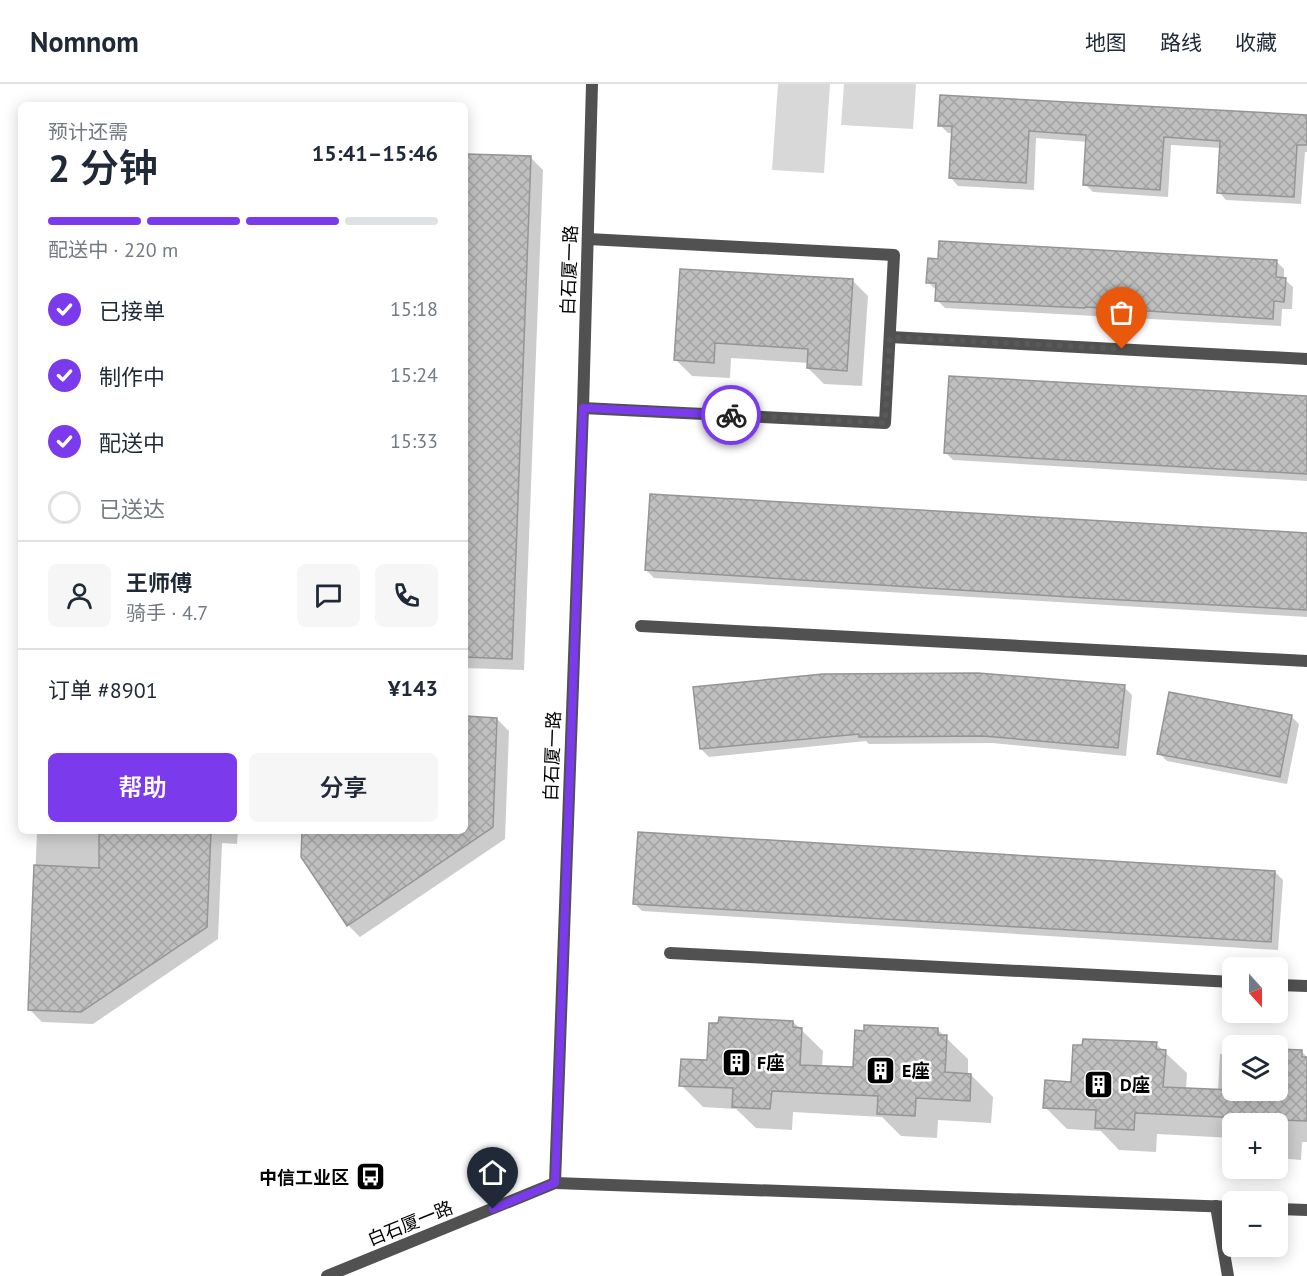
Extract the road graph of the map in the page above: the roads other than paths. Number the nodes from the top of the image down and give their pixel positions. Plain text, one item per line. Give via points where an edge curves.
1 (592, 84) edge
2 (588, 239) junction
3 (890, 337) junction
4 (1307, 359) edge
5 (583, 408) junction
6 (641, 626) dead end
7 (1307, 661) edge
8 (670, 953) dead end
9 (1222, 981) edge
10 (1288, 985) edge
11 (1307, 986) edge
12 (555, 1183) junction
13 (1215, 1206) junction
14 (1222, 1206) edge
15 (1288, 1209) edge
16 (1307, 1210) edge
17 (327, 1276) edge
18 (1228, 1276) edge

1 - 2 street, 白石厦一路
2 - 3 street via 894,255
2 - 5 street, 白石厦一路
3 - 4 street
3 - 5 street via 885,423
5 - 12 street, 白石厦一路
6 - 7 street
8 - 9 street
10 - 11 street
12 - 13 street
12 - 17 street, 白石厦一路
13 - 14 street
13 - 18 street
15 - 16 street

